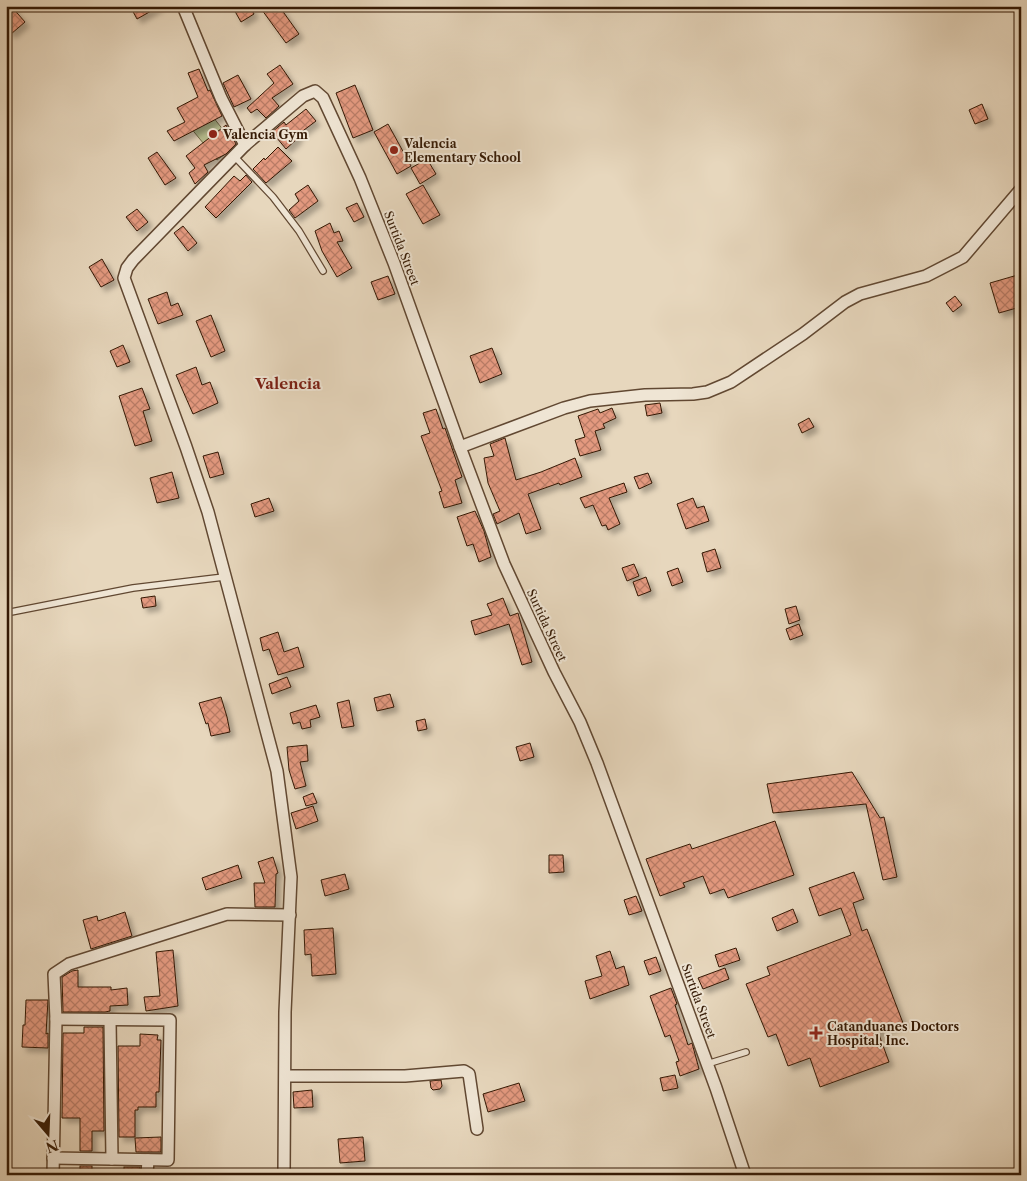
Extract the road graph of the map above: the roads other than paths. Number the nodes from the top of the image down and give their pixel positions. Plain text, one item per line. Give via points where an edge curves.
1 (183, 6) edge
2 (245, 145) junction
3 (234, 156) junction
4 (1021, 189) edge
5 (323, 271) dead end
6 (460, 447) junction
7 (224, 577) junction
8 (6, 613) edge
9 (290, 915) junction
10 (56, 1019) junction
11 (110, 1020) junction
12 (746, 1052) dead end
13 (707, 1064) junction
14 (286, 1076) junction
15 (477, 1128) dead end
16 (53, 1158) junction
17 (112, 1159) junction
18 (148, 1160) junction
19 (53, 1175) edge
20 (147, 1175) edge
21 (284, 1175) edge
22 (745, 1175) edge

1 - 2 street via 221,98
2 - 3 street
2 - 6 street, Surtida Street via 303,96 314,91 323,98 378,223
3 - 5 lane via 273,196
3 - 7 street via 133,260 124,278 197,478
4 - 6 street via 963,257 926,276 860,294 845,302 731,382 693,394 590,401
6 - 13 street, Surtida Street via 516,591 598,763
7 - 8 lane via 133,588
7 - 9 street via 278,771 290,860
9 - 10 street via 227,914 69,964 54,974
9 - 14 street via 285,1012
10 - 11 street
10 - 16 street
11 - 17 street
11 - 18 street via 170,1020 168,1160
12 - 13 lane
13 - 22 street, Surtida Street
14 - 15 street via 405,1076 464,1071 469,1074
14 - 21 street
16 - 17 street
16 - 19 street
17 - 18 street
18 - 20 street

